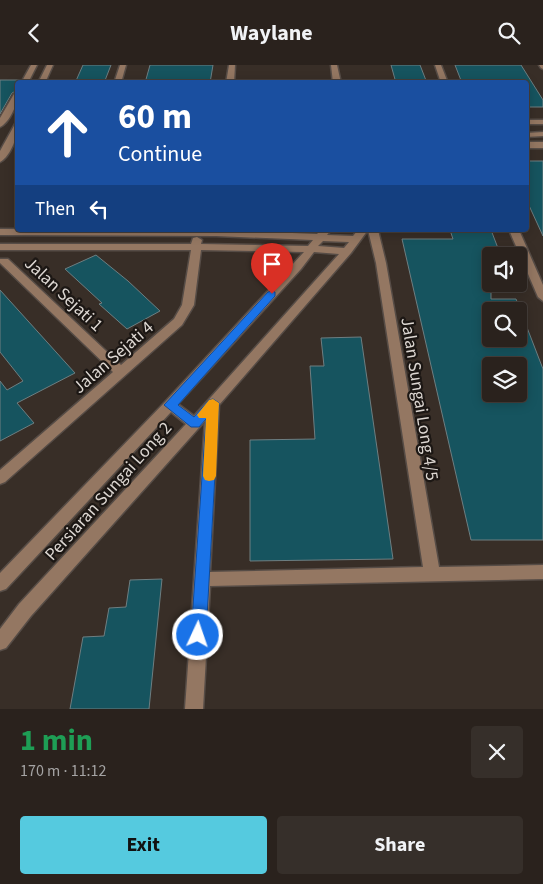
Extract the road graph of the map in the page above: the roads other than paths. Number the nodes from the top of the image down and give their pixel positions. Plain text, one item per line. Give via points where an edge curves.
1 (34, 65) edge
2 (50, 65) edge
3 (123, 65) edge
4 (232, 65) edge
5 (334, 65) edge
6 (438, 65) edge
7 (26, 80) edge
8 (42, 80) edge
9 (118, 80) edge
10 (230, 80) edge
11 (336, 80) edge
12 (444, 80) edge
13 (15, 99) edge
14 (529, 122) edge
15 (543, 122) edge
16 (0, 125) edge
17 (15, 132) edge
18 (529, 135) edge
19 (543, 135) edge
20 (529, 145) edge
21 (543, 145) edge
22 (0, 159) edge
23 (0, 232) edge
24 (216, 232) edge
25 (373, 232) edge
26 (515, 232) edge
27 (198, 233) junction
28 (359, 235) edge
29 (320, 238) edge
30 (196, 246) junction
31 (214, 246) junction
32 (0, 247) edge
33 (278, 247) junction
34 (347, 251) junction
35 (4, 261) dead end
36 (297, 267) junction
37 (539, 280) edge
38 (543, 297) edge
39 (122, 373) junction
40 (213, 403) junction
41 (170, 405) junction
42 (195, 424) junction
43 (0, 478) edge
44 (543, 572) edge
45 (432, 575) junction
46 (202, 579) junction
47 (0, 584) edge
48 (0, 641) edge
49 (194, 709) edge

1 - 7 street
2 - 8 street
3 - 9 street
4 - 10 street
5 - 11 street
6 - 12 street
13 - 16 street
14 - 15 street
17 - 22 street
18 - 19 street
20 - 21 street
23 - 27 street
24 - 27 street
24 - 29 street
24 - 31 street
25 - 45 street, Jalan Sungai Long 4/5
26 - 37 street
27 - 30 street, Jalan Sejati 4
28 - 29 street
28 - 34 street, Persiaran Sungai Long 2
29 - 33 street
29 - 34 street
29 - 36 street, Persiaran Sungai Long 2
30 - 31 street
30 - 32 street
30 - 39 street, Jalan Sejati 4 via 188,305 178,323
31 - 33 street
33 - 36 street via 295,258
34 - 40 street, Persiaran Sungai Long 2
35 - 39 street, Jalan Sejati 1
36 - 41 street, Persiaran Sungai Long 2
37 - 38 street
39 - 43 street, Jalan Sejati 4
40 - 42 street, Persiaran Sungai Long 2
40 - 46 street
41 - 42 street
41 - 47 street, Persiaran Sungai Long 2
42 - 48 street, Persiaran Sungai Long 2
44 - 45 street
45 - 46 street
46 - 49 street

